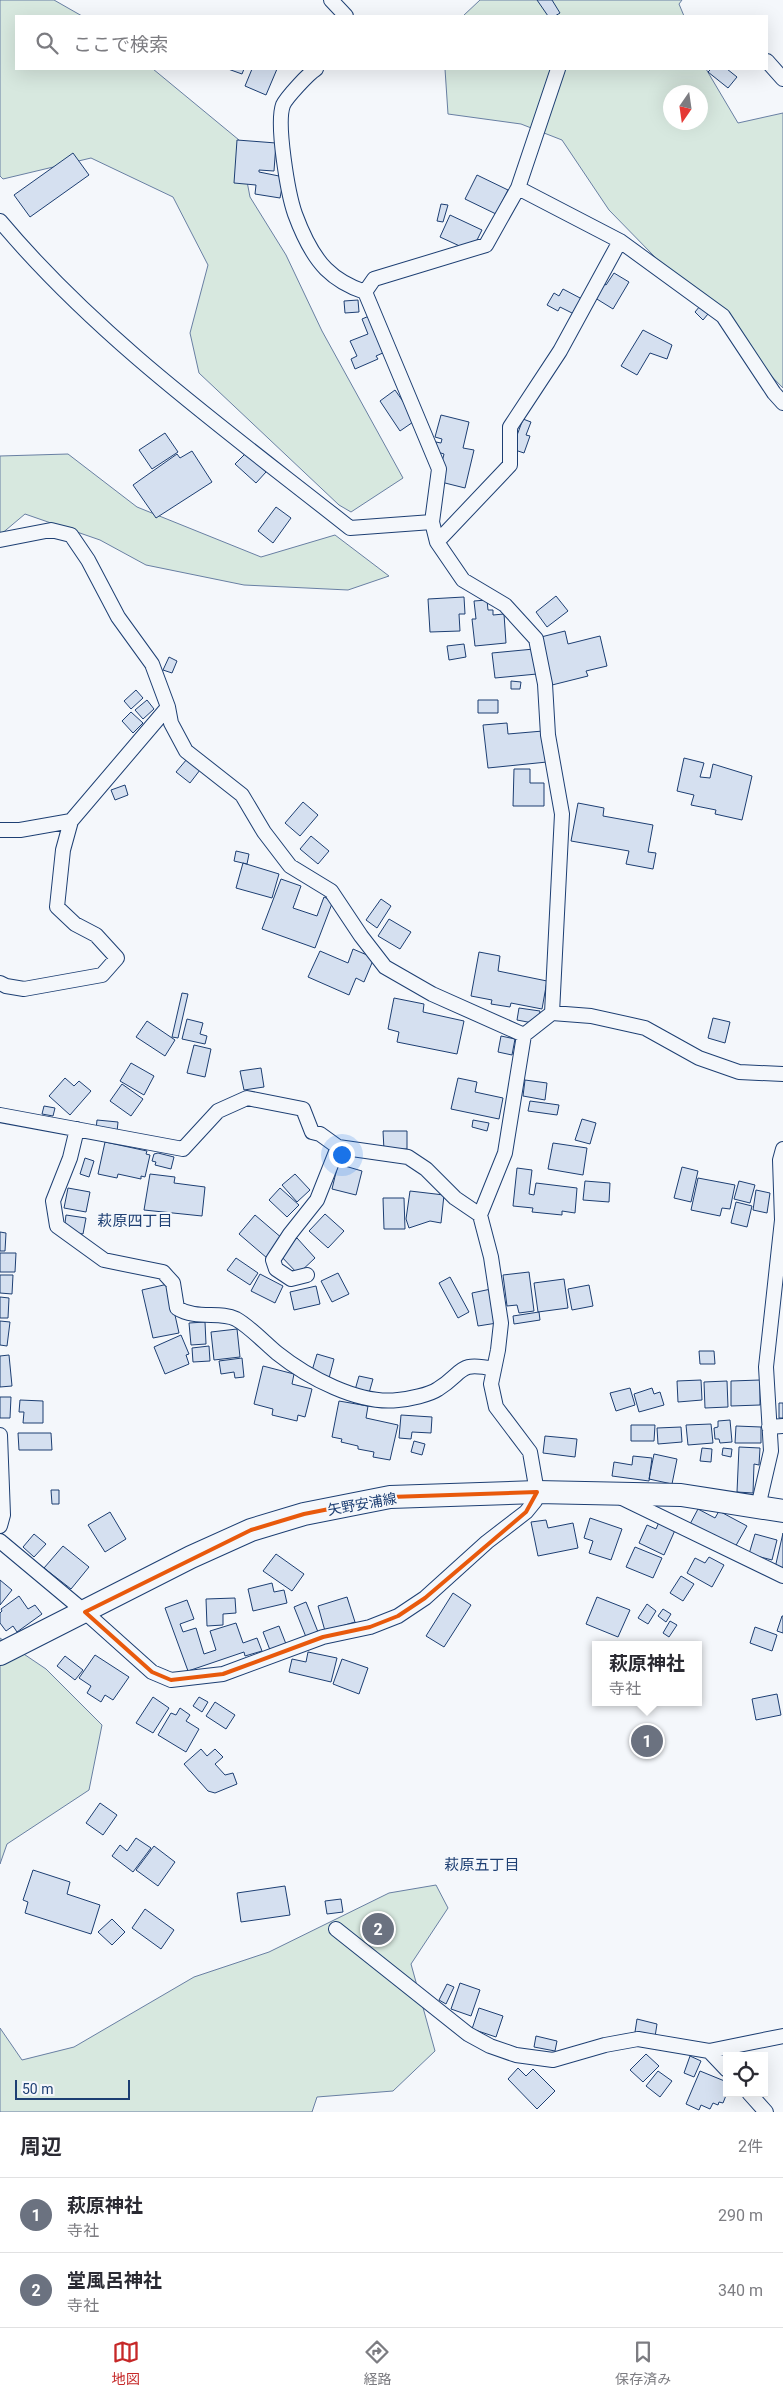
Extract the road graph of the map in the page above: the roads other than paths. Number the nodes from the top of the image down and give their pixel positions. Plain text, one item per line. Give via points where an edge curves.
1 (331, 0) edge
2 (345, 15) edge
3 (768, 62) edge
4 (315, 70) edge
5 (558, 70) edge
6 (783, 79) edge
7 (518, 188) junction
8 (0, 221) edge
9 (620, 241) junction
10 (365, 292) junction
11 (783, 403) edge
12 (432, 522) junction
13 (0, 540) edge
14 (437, 542) junction
15 (168, 707) junction
16 (71, 821) junction
17 (0, 830) edge
18 (0, 983) edge
19 (552, 1013) junction
20 (524, 1035) junction
21 (783, 1074) edge
22 (0, 1115) edge
23 (77, 1129) junction
24 (338, 1147) junction
25 (783, 1149) edge
26 (480, 1215) junction
27 (783, 1220) edge
28 (307, 1275) dead end
29 (494, 1369) junction
30 (776, 1427) edge
31 (0, 1435) edge
32 (537, 1492) junction
33 (611, 1493) junction
34 (758, 1507) junction
35 (783, 1510) edge
36 (0, 1526) edge
37 (0, 1541) edge
38 (783, 1576) edge
39 (85, 1612) junction
40 (0, 1654) edge
41 (336, 1929) dead end
42 (783, 2036) edge
43 (709, 2051) junction
44 (723, 2066) edge
45 (753, 2097) edge
46 (766, 2112) edge

1 - 2 street
3 - 6 street
4 - 10 street via 283,104 280,122 294,211 304,237 325,268 345,285
5 - 7 street
7 - 9 street
7 - 10 street via 486,245 374,279
8 - 12 street via 74,299 156,374 350,528
9 - 11 street via 723,316
9 - 14 street via 560,350 510,427 510,465
10 - 12 street via 439,469
12 - 14 street
13 - 15 street via 51,530 71,535 118,618 152,664
14 - 19 street via 463,580 505,604 536,639 562,814
15 - 16 street
15 - 20 street via 171,723 186,751 242,795 290,866 330,891 385,967 432,994
16 - 17 street via 20,830
16 - 18 street via 63,850 57,907 75,924 96,935 118,958 102,976 24,989
19 - 20 street
19 - 21 street via 591,1016 645,1028 699,1058 739,1072
20 - 26 street via 505,1153
22 - 23 street
23 - 24 street via 183,1149 218,1111 247,1098 303,1109 312,1132
23 - 29 street via 70,1158 53,1201 57,1226 104,1260 164,1272 173,1284 177,1308 185,1313 236,1319 284,1359 319,1381 364,1398 398,1400 437,1390 461,1370 474,1364
24 - 26 street via 408,1157
24 - 28 street via 317,1200 273,1260 276,1269 291,1279
25 - 27 street via 780,1160
26 - 29 street via 501,1323
27 - 30 street via 766,1367
29 - 32 street via 491,1384 496,1407 530,1452
30 - 34 street
31 - 36 street via 3,1514
32 - 33 main road, 矢野安浦線
32 - 39 main road, 矢野安浦線 via 390,1497 304,1514 251,1530
32 - 39 street via 535,1501 526,1512 425,1598 398,1616 370,1627 323,1637 223,1674 171,1680 152,1672
33 - 34 main road, 矢野安浦線 via 681,1495
33 - 38 street
34 - 35 main road, 矢野安浦線
37 - 39 street
39 - 40 main road, 矢野安浦線
41 - 43 street via 468,2034 516,2055 553,2060 638,2039
42 - 43 street
43 - 44 street
45 - 46 street

